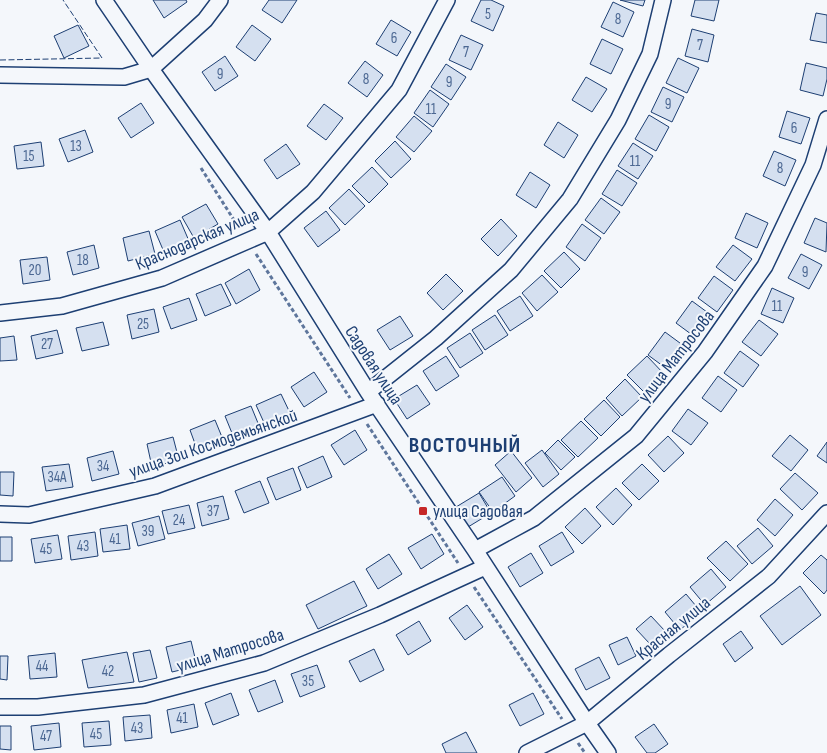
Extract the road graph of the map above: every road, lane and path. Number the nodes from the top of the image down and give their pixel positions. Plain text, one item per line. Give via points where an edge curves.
1 (104, 0) edge
2 (220, 0) edge
3 (447, 0) edge
4 (663, 0) edge
5 (151, 69) junction
6 (0, 75) edge
7 (827, 119) edge
8 (196, 161) dead end
9 (268, 232) junction
10 (248, 241) junction
11 (0, 313) edge
12 (372, 398) junction
13 (358, 411) junction
14 (827, 512) edge
15 (0, 514) edge
16 (475, 550) junction
17 (485, 568) junction
18 (467, 576) junction
19 (0, 707) edge
20 (587, 723) junction
21 (570, 731) junction
22 (526, 753) edge
23 (584, 753) edge
24 (608, 753) edge

1 - 5 street, Садовая улица
2 - 5 street via 205,20
3 - 9 street, Краснодарская улица via 399,90 313,192
4 - 12 street, улица Зои Космодемьянской via 650,54 618,120 570,200 511,270
5 - 6 street via 124,77
5 - 9 street, Садовая улица
7 - 16 street, улица Матросова via 813,165 765,266 705,352 636,436 534,518
8 - 10 path
9 - 10 street, Краснодарская улица
9 - 12 street, Садовая улица
10 - 11 street, Краснодарская улица via 162,278 62,306
10 - 13 path
12 - 13 street, улица Зои Космодемьянской
12 - 16 street, Садовая улица
13 - 15 street, улица Зои Космодемьянской via 155,486 30,515
13 - 18 path
14 - 20 street, Красная улица via 769,576
16 - 17 street, Садовая улица
17 - 18 street, улица Матросова
17 - 20 street, Садовая улица
18 - 19 street, улица Матросова via 264,663 144,695 38,707
18 - 21 path
20 - 21 street, Красная улица
20 - 24 street, Садовая улица
21 - 22 street, Красная улица
21 - 23 path

